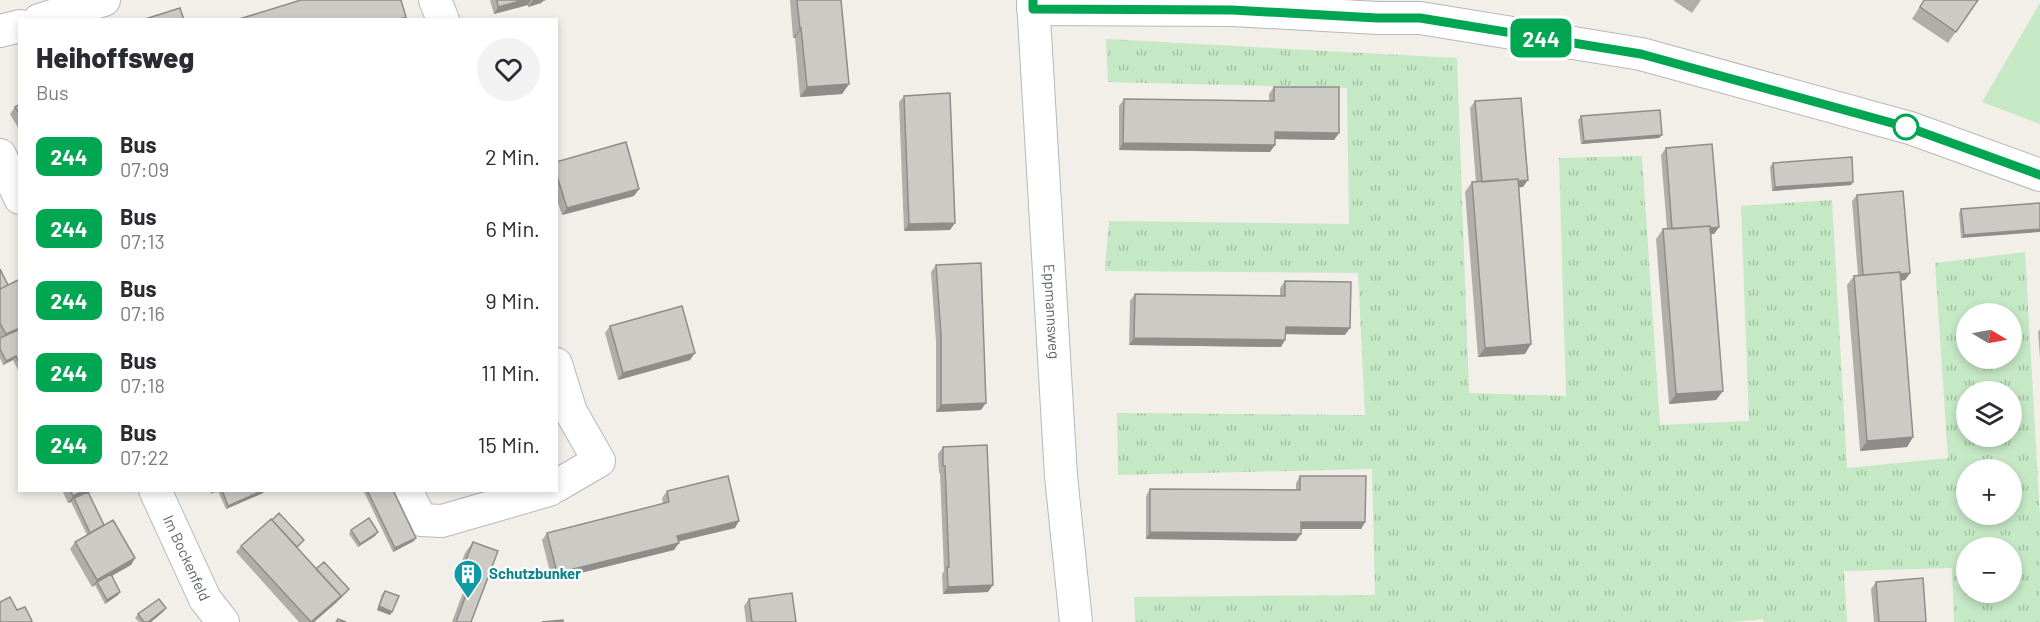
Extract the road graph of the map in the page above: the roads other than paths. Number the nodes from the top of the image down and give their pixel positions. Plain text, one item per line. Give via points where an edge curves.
1 (104, 0) edge
2 (435, 0) edge
3 (1033, 5) edge
4 (46, 18) edge
5 (441, 18) edge
6 (18, 26) edge
7 (0, 31) edge
8 (0, 155) edge
9 (2040, 175) edge
10 (18, 194) edge
11 (558, 370) edge
12 (558, 485) edge
13 (155, 492) edge
14 (407, 492) edge
15 (542, 492) edge
16 (223, 622) edge
17 (1076, 622) edge

1 - 4 street
2 - 5 street
3 - 9 street via 1420,18 1641,54 1910,128
3 - 17 street, Eppmannsweg via 1061,476
6 - 7 street
8 - 10 street
11 - 12 street via 571,412 599,461
13 - 16 street, Im Bockenfeld via 205,599
14 - 15 street via 421,520 442,521

